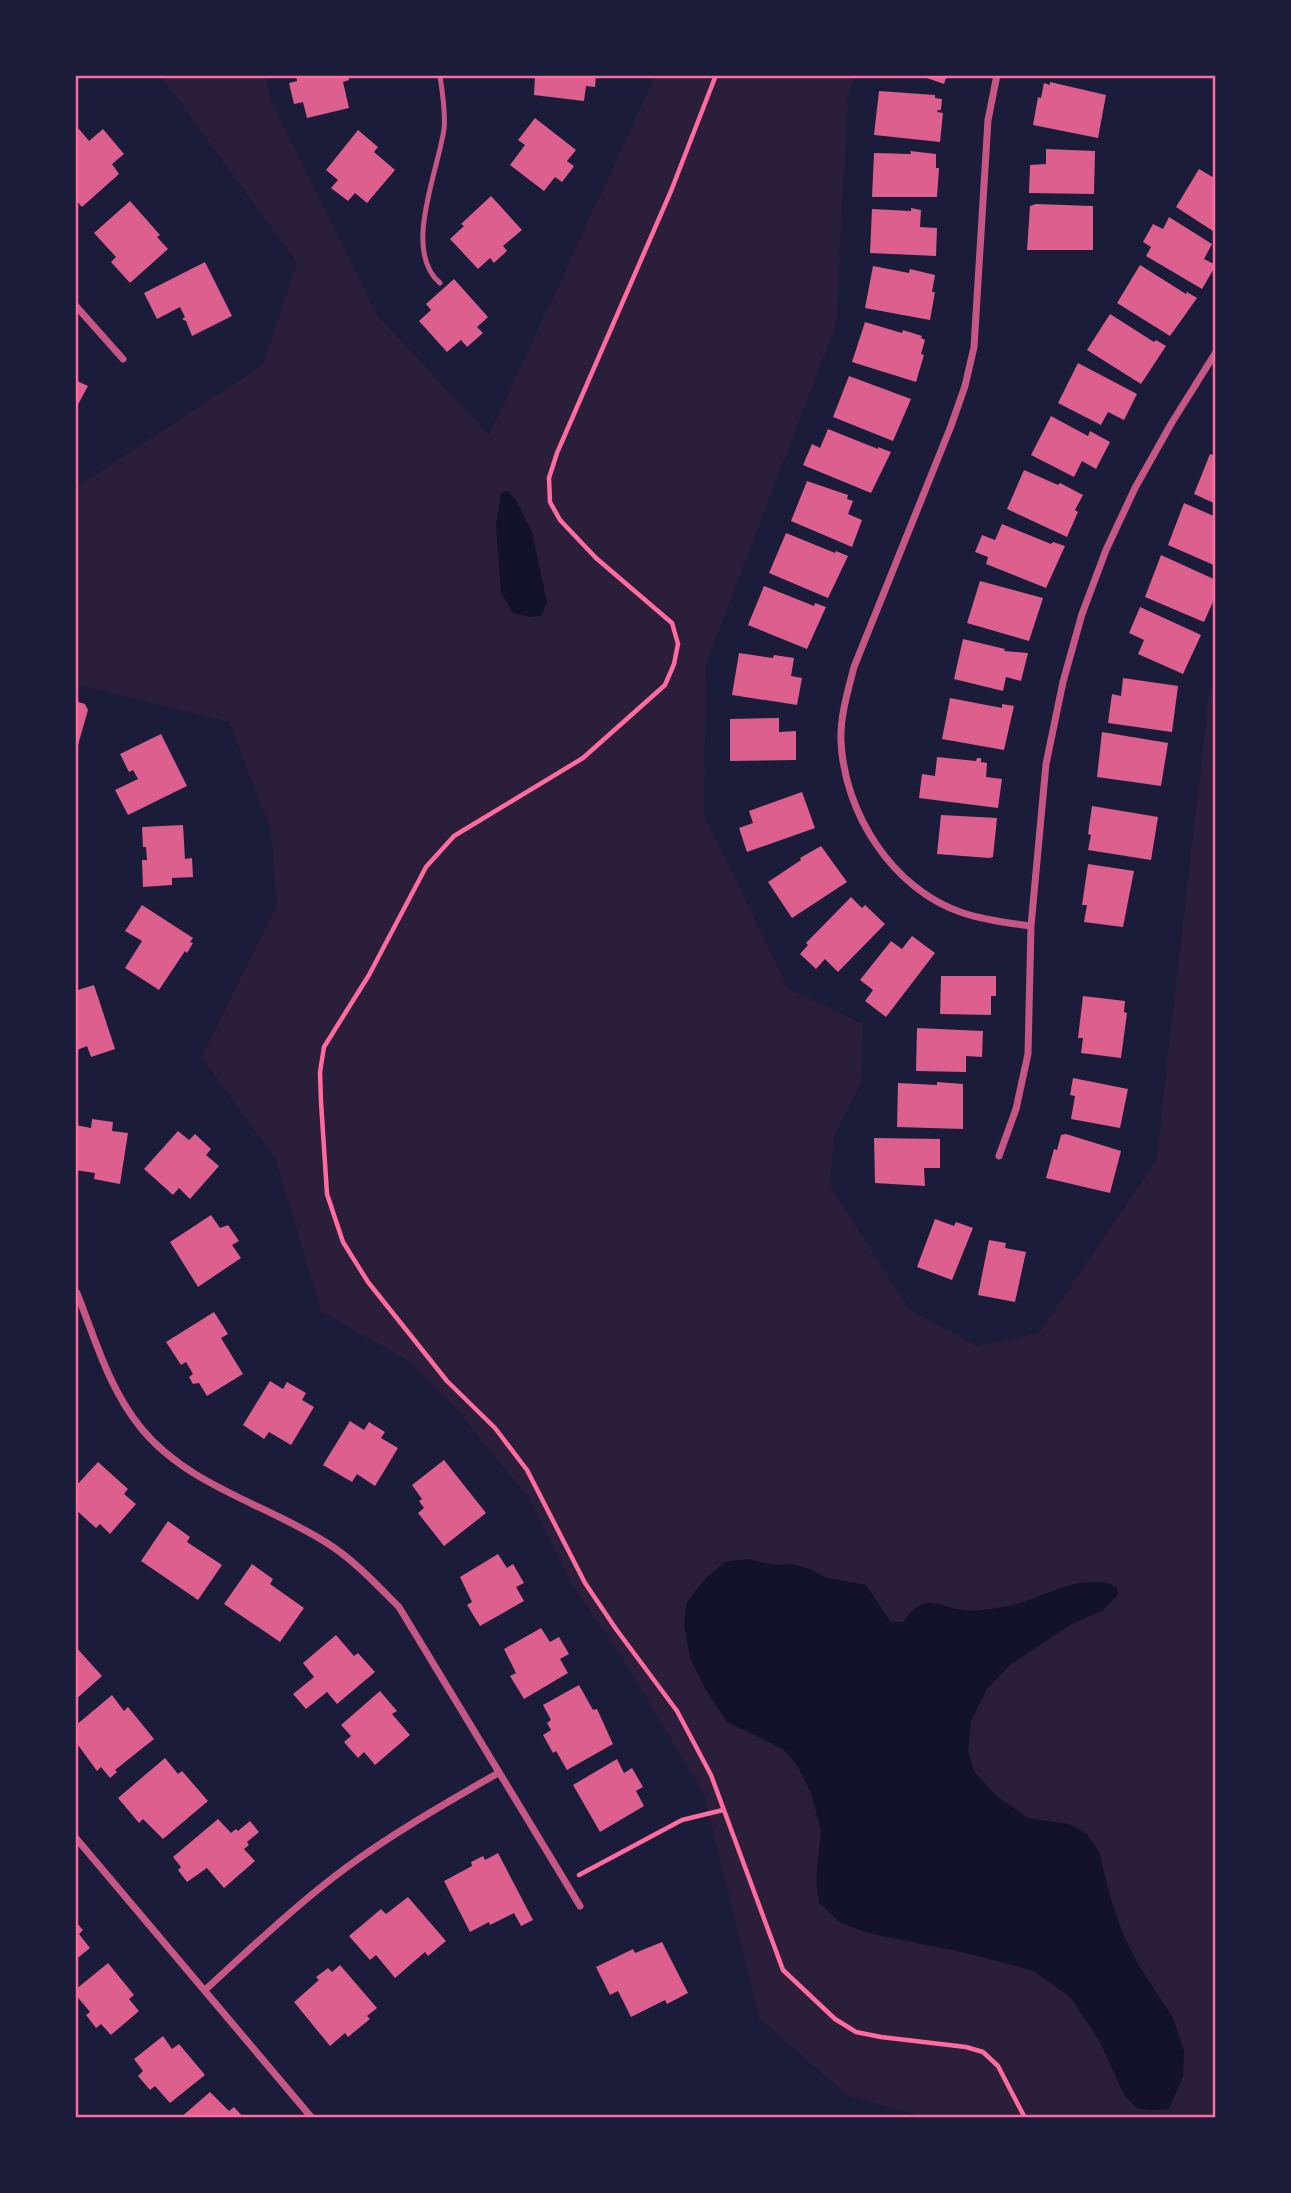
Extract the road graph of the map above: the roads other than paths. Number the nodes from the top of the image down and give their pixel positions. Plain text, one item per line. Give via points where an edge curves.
1 (440, 75) edge
2 (997, 75) edge
3 (440, 283) dead end
4 (75, 304) edge
5 (1216, 352) edge
6 (123, 359) dead end
7 (1031, 926) junction
8 (999, 1156) dead end
9 (77, 1293) dead end
10 (498, 1773) junction
11 (75, 1837) edge
12 (580, 1906) dead end
13 (205, 1990) junction
14 (312, 2118) edge

1 - 3 lane via 444,127 422,231 422,254 429,275
2 - 7 street via 988,120 974,347 965,386 855,667 841,739 844,769 867,829 912,887 961,913
4 - 6 street
5 - 7 street via 1135,488 1082,614 1046,764
7 - 8 street via 1028,1054
9 - 10 street via 118,1397 142,1430 209,1483 327,1543 361,1568 399,1607
10 - 12 street
10 - 13 street via 347,1867
11 - 13 street
13 - 14 street

